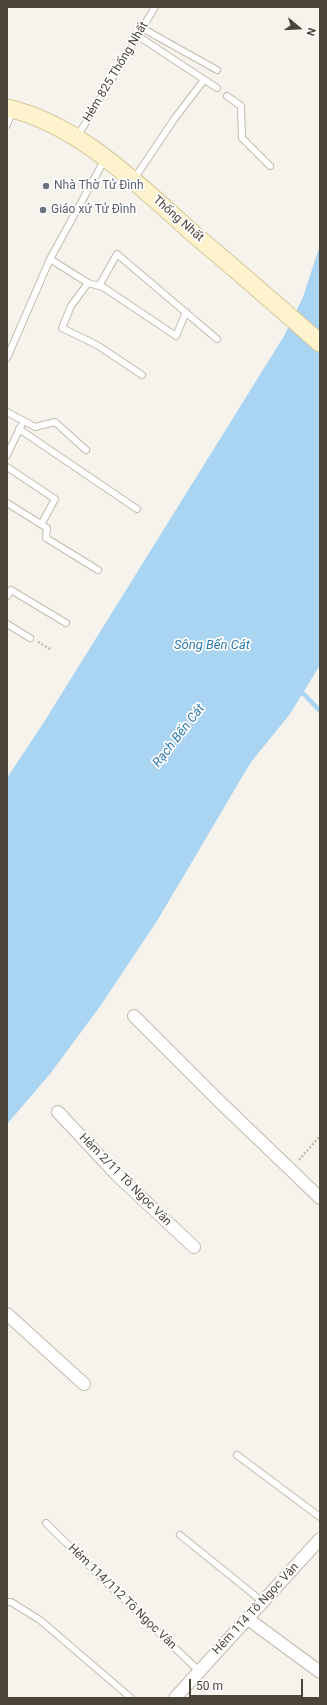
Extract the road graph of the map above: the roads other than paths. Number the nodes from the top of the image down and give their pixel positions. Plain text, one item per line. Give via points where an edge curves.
1 (155, 7) edge
2 (142, 28) junction
3 (138, 36) junction
4 (217, 70) dead end
5 (204, 80) junction
6 (217, 88) dead end
7 (227, 96) dead end
8 (9, 114) edge
9 (77, 137) junction
10 (105, 159) junction
11 (270, 166) dead end
12 (134, 181) junction
13 (50, 259) junction
14 (88, 283) junction
15 (99, 286) junction
16 (186, 312) junction
17 (217, 339) dead end
18 (320, 343) edge
19 (7, 358) edge
20 (142, 375) dead end
21 (7, 412) edge
22 (23, 421) junction
23 (19, 430) junction
24 (86, 450) dead end
25 (7, 455) edge
26 (7, 467) edge
27 (7, 503) edge
28 (137, 509) dead end
29 (42, 523) junction
30 (98, 570) dead end
31 (7, 596) edge
32 (66, 623) dead end
33 (7, 624) edge
34 (30, 638) dead end
35 (134, 1016) dead end
36 (58, 1112) dead end
37 (320, 1198) edge
38 (194, 1247) dead end
39 (7, 1314) edge
40 (84, 1384) dead end
41 (237, 1455) dead end
42 (320, 1517) edge
43 (46, 1523) dead end
44 (180, 1535) dead end
45 (320, 1539) edge
46 (315, 1553) edge
47 (7, 1602) edge
48 (263, 1602) junction
49 (248, 1619) junction
50 (199, 1671) junction
51 (320, 1672) edge
52 (131, 1698) edge
53 (175, 1698) edge

1 - 2 lane, Hẻm 825 Thống Nhất
2 - 3 lane, Hẻm 825 Thống Nhất
2 - 4 lane
3 - 5 lane
3 - 9 lane, Hẻm 825 Thống Nhất
5 - 6 lane
5 - 12 lane via 175,118
7 - 11 lane via 241,106 242,138
8 - 9 main road, Thống Nhất via 45,122
9 - 10 main road, Thống Nhất
10 - 12 main road, Thống Nhất
10 - 13 lane
12 - 18 main road, Thống Nhất
13 - 14 lane
13 - 19 lane
14 - 15 lane
14 - 20 lane via 71,306 62,328 97,345
15 - 16 lane via 176,336
15 - 16 lane via 117,254
16 - 17 lane
21 - 22 lane
22 - 23 lane
22 - 24 lane via 35,427 55,422
23 - 25 lane
23 - 28 lane
26 - 29 lane via 55,499
27 - 29 lane
29 - 30 lane via 48,528 46,538
31 - 32 lane via 11,590
33 - 34 lane
35 - 37 street
36 - 38 street, Hẻm 2/11 Tô Ngọc Vân via 117,1175
39 - 40 street
41 - 42 lane
43 - 50 lane, Hẻm 114/112 Tô Ngọc Vân
44 - 48 lane
45 - 46 street, Hẻm 114 Tô Ngọc Vân
46 - 48 street, Hẻm 114 Tô Ngọc Vân
47 - 52 lane via 40,1620
48 - 49 street, Hẻm 114 Tô Ngọc Vân
49 - 50 street, Hẻm 114 Tô Ngọc Vân
49 - 51 street
50 - 53 street, Hẻm 114 Tô Ngọc Vân

